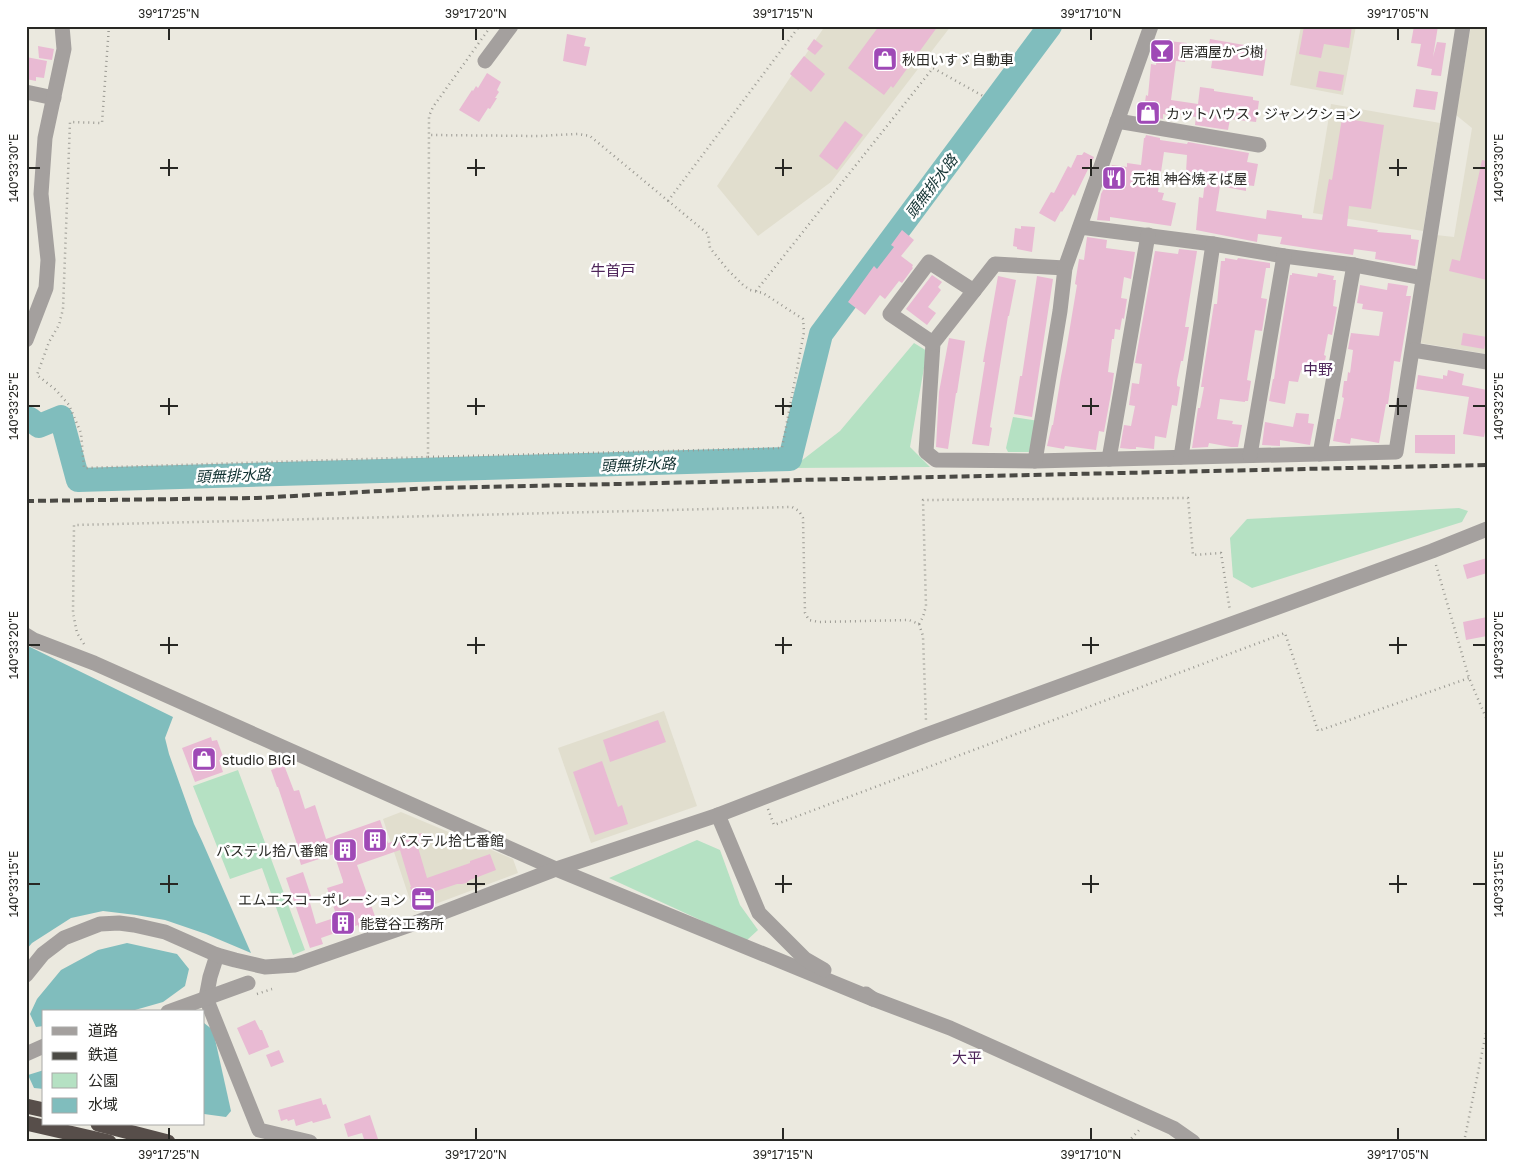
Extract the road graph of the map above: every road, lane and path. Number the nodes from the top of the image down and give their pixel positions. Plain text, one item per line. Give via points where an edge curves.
1 (62, 26) edge
2 (109, 26) edge
3 (490, 26) edge
4 (511, 26) edge
5 (1151, 26) edge
6 (1463, 26) edge
7 (798, 28) dead end
8 (485, 61) dead end
9 (26, 92) edge
10 (983, 96) dead end
11 (54, 98) junction
12 (1117, 121) junction
13 (429, 135) junction
14 (1259, 145) dead end
15 (668, 201) junction
16 (1080, 227) junction
17 (1148, 236) junction
18 (1213, 244) junction
19 (1284, 256) junction
20 (1354, 265) junction
21 (1066, 268) junction
22 (1423, 278) junction
23 (756, 291) junction
24 (974, 291) junction
25 (26, 340) edge
26 (933, 343) junction
27 (1413, 350) junction
28 (1487, 362) edge
29 (1320, 454) junction
30 (1250, 455) junction
31 (428, 457) junction
32 (1181, 457) junction
33 (1109, 459) junction
34 (1035, 461) junction
35 (1487, 529) edge
36 (1432, 551) junction
37 (919, 624) junction
38 (1232, 624) junction
39 (26, 635) edge
40 (94, 662) junction
41 (1469, 678) junction
42 (1487, 720) edge
43 (926, 735) junction
44 (764, 796) junction
45 (718, 815) junction
46 (556, 869) junction
47 (217, 955) junction
48 (26, 976) edge
49 (248, 983) dead end
50 (206, 998) junction
51 (873, 999) junction
52 (173, 1010) edge
53 (1487, 1028) edge
54 (42, 1047) edge
55 (26, 1054) edge
56 (26, 1106) edge
57 (42, 1110) edge
58 (1150, 1118) junction
59 (26, 1123) edge
60 (106, 1126) edge
61 (109, 1142) edge
62 (168, 1142) edge
63 (310, 1142) edge
64 (1128, 1142) edge
65 (1193, 1142) edge
66 (1464, 1142) edge

1 - 11 street via 64,49
2 - 31 path via 102,123 70,122 63,309 37,375 69,405 81,433 84,468
3 - 13 path via 433,107 429,116
4 - 8 street
5 - 12 street
6 - 22 street
7 - 15 path
9 - 11 street
10 - 23 path via 933,68
11 - 25 street via 45,138 41,194 48,260 46,288
12 - 14 street
12 - 16 street
13 - 15 path via 590,136
13 - 31 path
15 - 23 path via 708,234 710,248 743,286
16 - 17 street
16 - 21 street
17 - 18 street
17 - 33 street
18 - 19 street
18 - 32 street
19 - 20 street
19 - 30 street
20 - 22 street
20 - 29 street
21 - 24 street via 995,264
21 - 34 street
22 - 27 street
23 - 31 path via 803,319 804,332 782,448
24 - 26 street
24 - 26 street via 929,262 890,314
26 - 34 street via 926,452 936,460
27 - 28 street
27 - 29 street via 1396,452
29 - 30 street
30 - 32 street
32 - 33 street
33 - 34 street
35 - 36 street
36 - 38 street
36 - 41 path
37 - 38 path via 926,606 923,500 1188,498 1193,555 1221,553
37 - 40 path via 910,620 809,620 805,613 803,518 792,507 74,525 72,612 77,633
37 - 43 path via 923,636
38 - 43 street
39 - 40 street
40 - 46 street
41 - 42 path
41 - 44 path via 1318,731 1285,633 774,825
43 - 44 street
44 - 45 street
45 - 46 street
45 - 51 street via 759,912 805,959
46 - 47 street via 295,965 265,967
46 - 51 street
47 - 48 street via 165,932 119,923 100,924 64,938 43,954
47 - 50 street
49 - 50 street
50 - 52 street
50 - 63 street via 259,1130
51 - 58 street via 950,1028
53 - 66 path
54 - 55 street
56 - 57 highway
58 - 64 path
58 - 65 street
59 - 61 highway
60 - 62 highway

